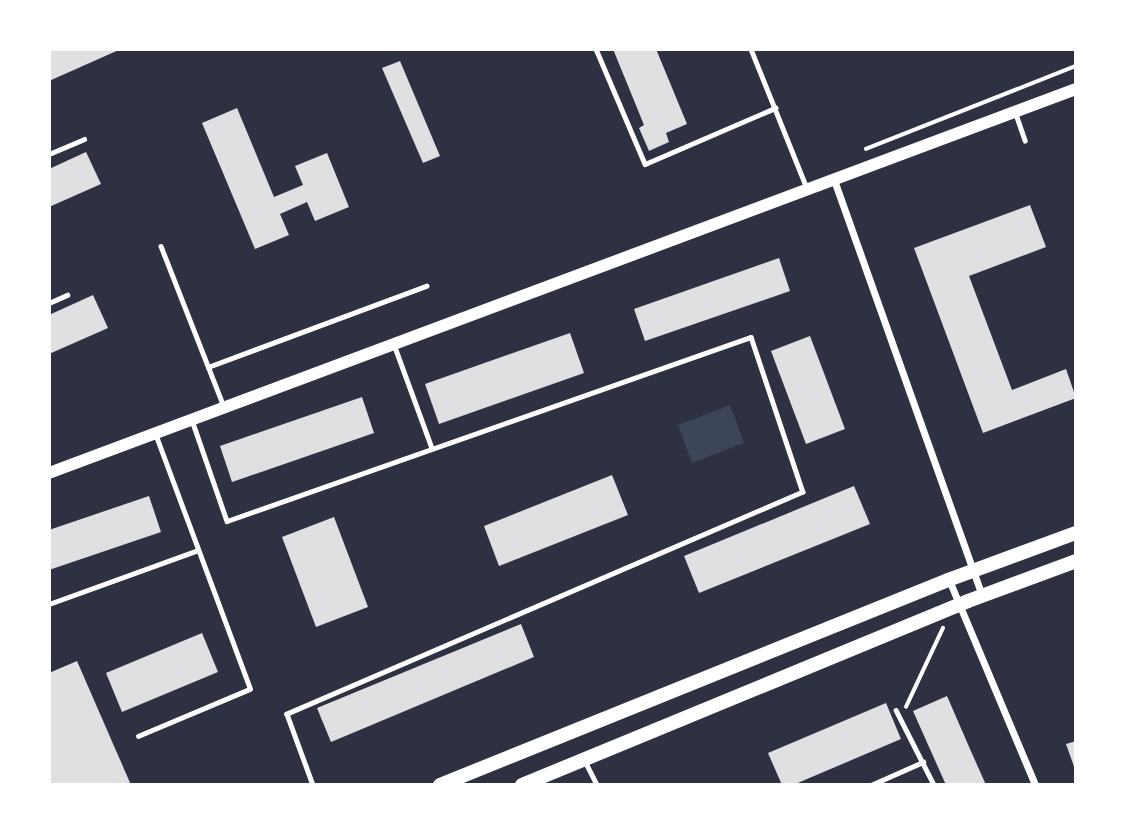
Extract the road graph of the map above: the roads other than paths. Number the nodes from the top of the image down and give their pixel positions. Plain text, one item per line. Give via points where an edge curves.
1 (596, 49) edge
2 (751, 49) edge
3 (1076, 89) edge
4 (775, 108) junction
5 (1015, 112) junction
6 (84, 139) dead end
7 (1025, 140) dead end
8 (49, 155) edge
9 (834, 180) junction
10 (808, 190) junction
11 (161, 246) dead end
12 (426, 286) dead end
13 (67, 295) dead end
14 (49, 303) edge
15 (394, 344) junction
16 (208, 366) junction
17 (224, 407) junction
18 (192, 419) junction
19 (155, 433) junction
20 (432, 448) junction
21 (49, 472) edge
22 (1076, 533) edge
23 (198, 550) junction
24 (1076, 561) edge
25 (972, 572) junction
26 (948, 580) junction
27 (982, 596) junction
28 (49, 604) edge
29 (959, 605) junction
30 (897, 710) dead end
31 (138, 736) dead end
32 (584, 759) junction
33 (923, 762) junction
34 (313, 785) edge
35 (440, 785) edge
36 (522, 785) edge
37 (597, 785) edge
38 (871, 785) edge
39 (934, 785) edge
40 (1035, 785) edge

1 - 4 lane via 645,164
2 - 4 lane
3 - 5 street
4 - 10 lane
5 - 7 lane
5 - 9 street
6 - 8 lane
9 - 10 street
9 - 25 street
10 - 15 street
11 - 16 lane
12 - 16 lane
13 - 14 lane
15 - 17 street
15 - 20 lane
16 - 17 lane
17 - 18 street
18 - 19 street
18 - 20 lane via 227,521
19 - 21 street
19 - 23 lane
20 - 34 lane via 751,337 803,492 287,715
22 - 25 main road
23 - 28 lane
23 - 31 lane via 250,689
24 - 27 main road
25 - 26 main road
25 - 27 street
26 - 29 street
26 - 35 main road
27 - 29 main road
29 - 32 main road
29 - 40 street
30 - 33 lane
32 - 36 main road
32 - 37 lane
33 - 38 lane
33 - 39 lane

